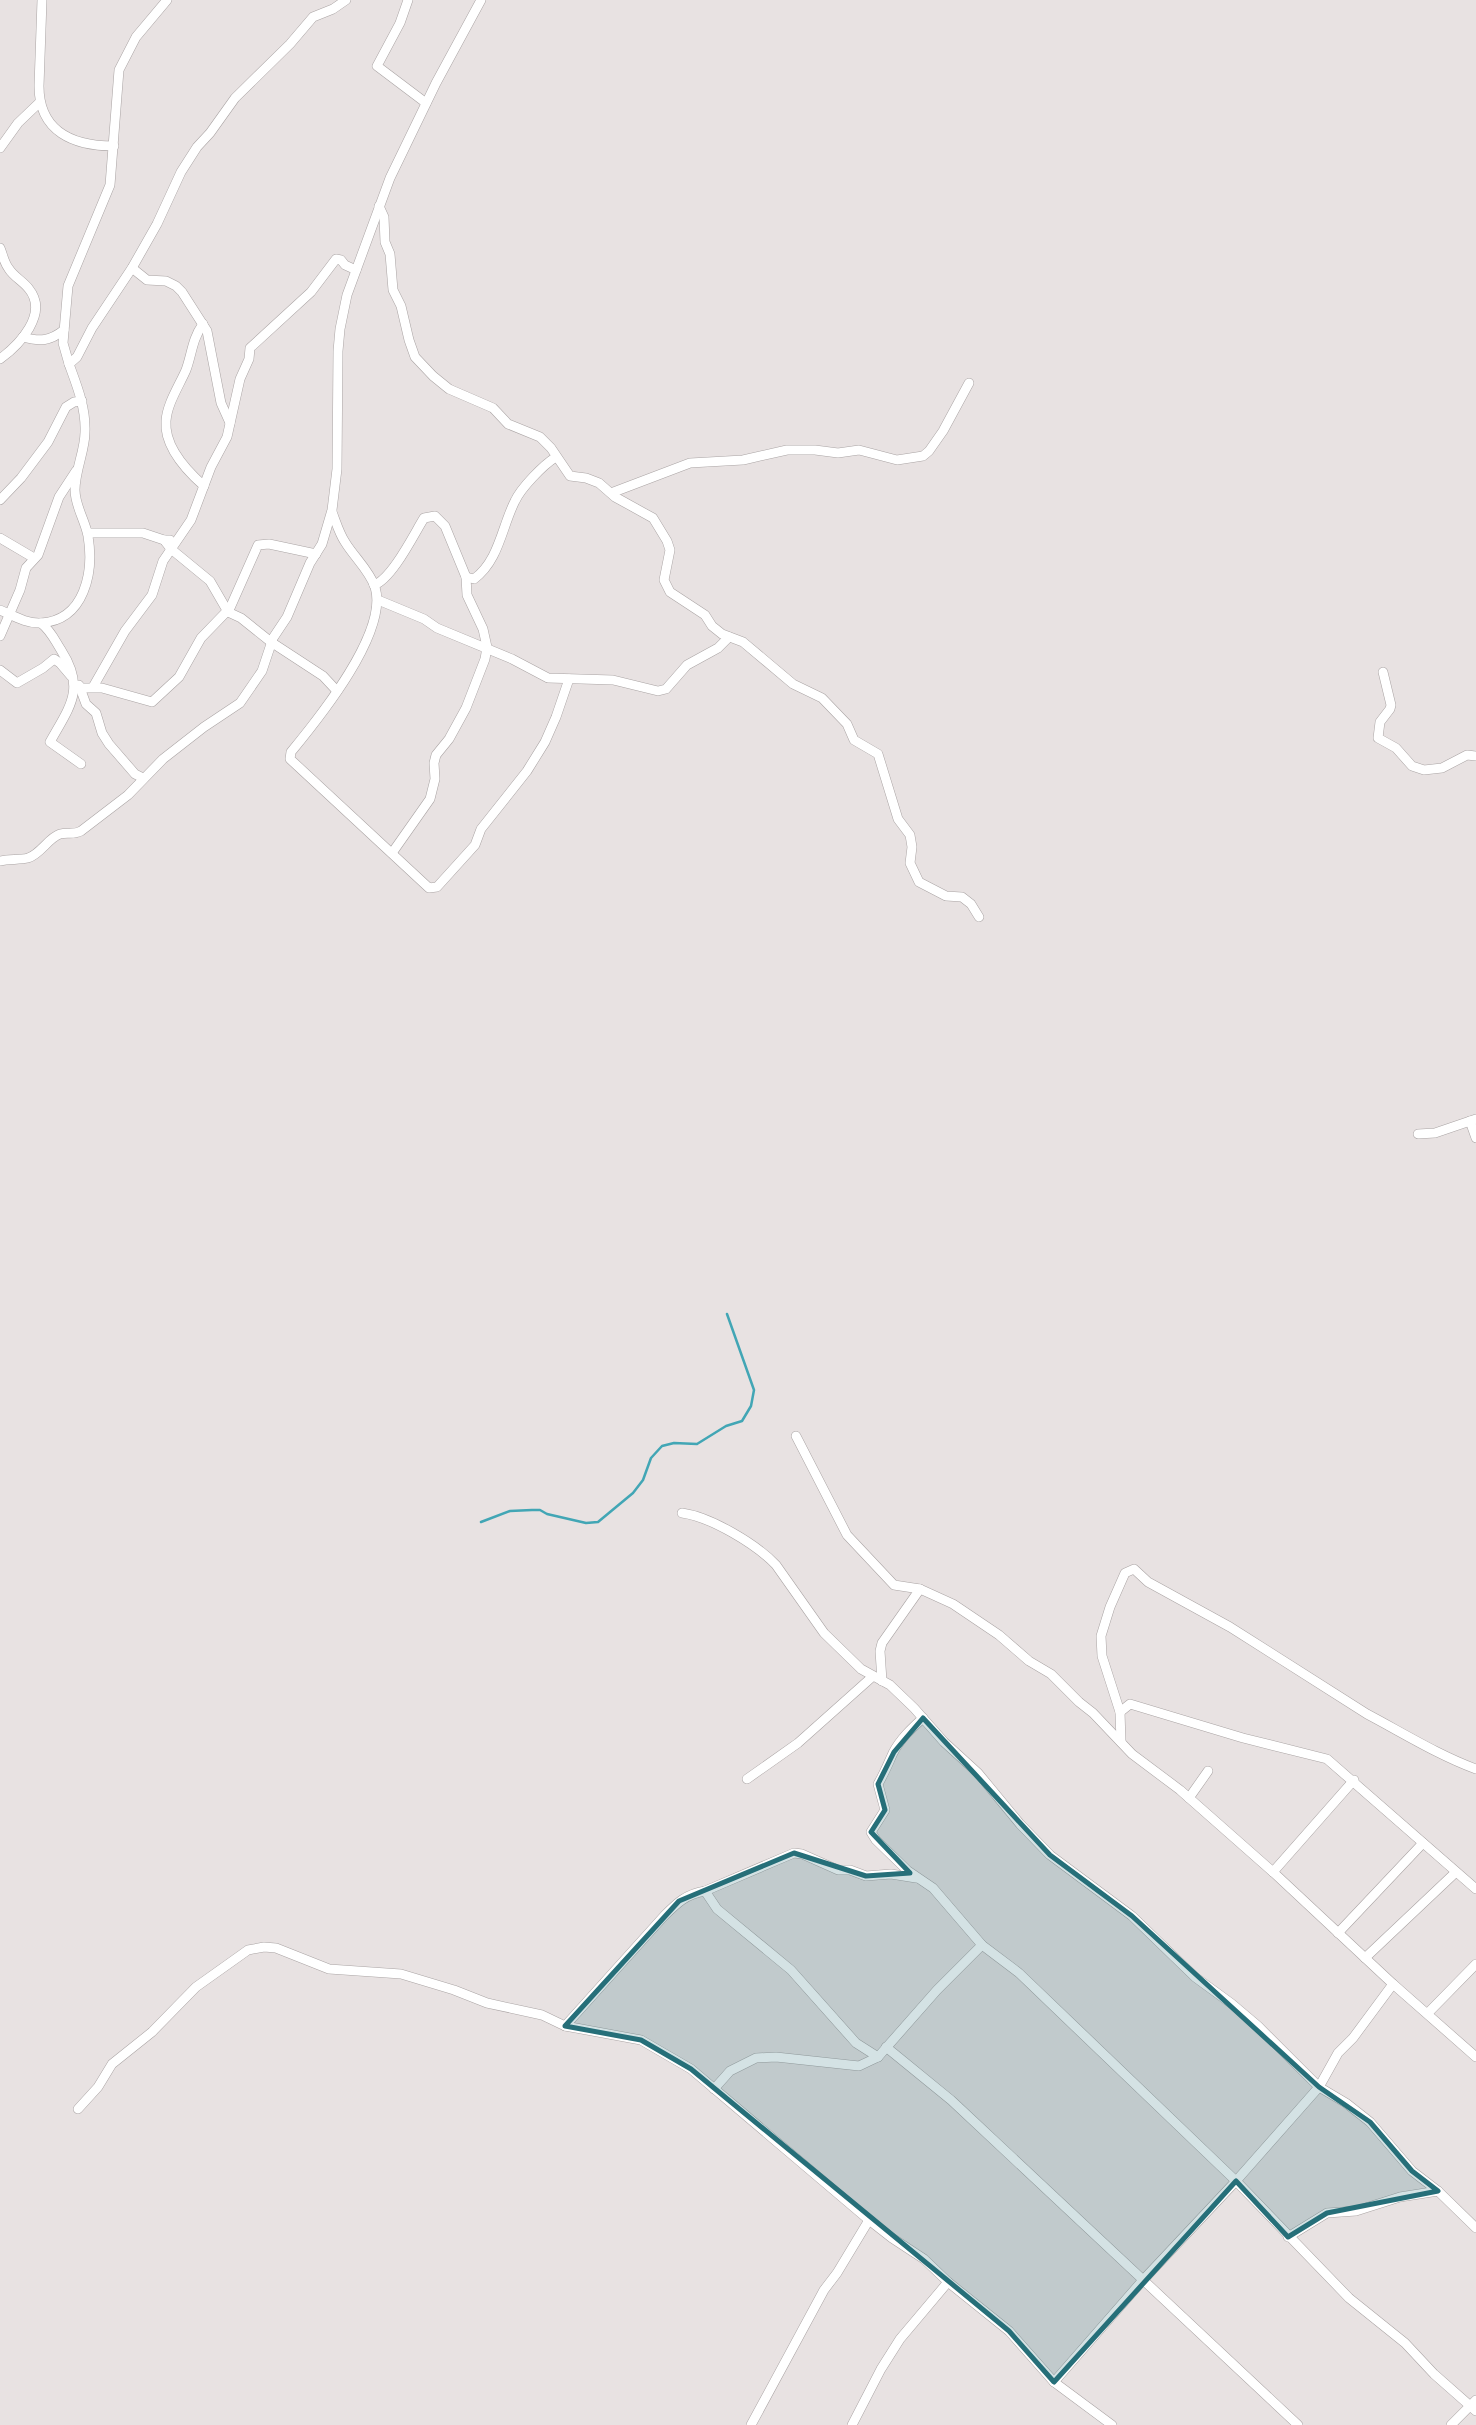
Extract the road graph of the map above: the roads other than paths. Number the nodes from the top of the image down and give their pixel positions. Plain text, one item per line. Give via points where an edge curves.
1 (43, 0) edge
2 (167, 0) edge
3 (345, 0) edge
4 (408, 0) edge
5 (481, 0) edge
6 (40, 102) junction
7 (426, 103) junction
8 (114, 146) junction
9 (0, 148) edge
10 (379, 206) junction
11 (0, 248) edge
12 (132, 268) junction
13 (356, 270) junction
14 (203, 324) junction
15 (64, 330) junction
16 (23, 337) junction
17 (0, 359) edge
18 (69, 364) junction
19 (970, 383) dead end
20 (82, 401) junction
21 (230, 422) junction
22 (556, 457) junction
23 (77, 470) junction
24 (204, 486) junction
25 (611, 493) junction
26 (0, 500) edge
27 (332, 510) junction
28 (88, 533) junction
29 (0, 538) edge
30 (178, 539) junction
31 (164, 540) junction
32 (171, 549) junction
33 (316, 554) junction
34 (34, 558) junction
35 (466, 577) junction
36 (374, 585) junction
37 (378, 600) junction
38 (0, 610) edge
39 (228, 612) junction
40 (10, 614) junction
41 (54, 620) junction
42 (41, 623) junction
43 (50, 630) junction
44 (0, 636) edge
45 (729, 637) junction
46 (271, 642) junction
47 (486, 647) junction
48 (0, 670) edge
49 (1382, 672) dead end
50 (569, 680) junction
51 (93, 687) junction
52 (78, 688) junction
53 (337, 691) junction
54 (1476, 756) edge
55 (80, 764) dead end
56 (143, 778) junction
57 (392, 853) junction
58 (0, 860) edge
59 (979, 917) dead end
60 (1473, 1120) edge
61 (1418, 1134) dead end
62 (1476, 1138) edge
63 (796, 1436) dead end
64 (682, 1513) dead end
65 (920, 1589) junction
66 (872, 1677) junction
67 (882, 1681) junction
68 (1120, 1712) junction
69 (923, 1718) junction
70 (1121, 1742) junction
71 (1476, 1769) edge
72 (1208, 1771) dead end
73 (747, 1779) dead end
74 (1353, 1780) junction
75 (1189, 1798) junction
76 (1423, 1843) junction
77 (1273, 1872) junction
78 (1456, 1872) junction
79 (918, 1878) junction
80 (1476, 1889) edge
81 (705, 1891) junction
82 (1338, 1933) junction
83 (982, 1945) junction
84 (1365, 1958) junction
85 (1476, 1964) edge
86 (1393, 1984) junction
87 (1428, 2013) junction
88 (565, 2026) junction
89 (886, 2047) junction
90 (878, 2057) junction
91 (1476, 2057) edge
92 (1319, 2087) junction
93 (714, 2089) junction
94 (78, 2109) dead end
95 (1236, 2181) junction
96 (1438, 2191) junction
97 (869, 2220) junction
98 (1476, 2228) edge
99 (1288, 2237) junction
100 (1143, 2280) junction
101 (948, 2282) junction
102 (1054, 2382) junction
103 (1474, 2406) edge
104 (751, 2425) edge
105 (852, 2425) edge
106 (1112, 2425) edge
107 (1298, 2425) edge
108 (1451, 2425) edge

1 - 6 street
2 - 8 street via 136,37 119,70
3 - 12 street via 313,17 235,98 187,162
4 - 7 street via 377,66
5 - 7 street
6 - 8 street via 59,134 97,146
6 - 9 street
7 - 10 street
8 - 15 street via 110,185 68,286
10 - 13 street
10 - 22 street via 393,290 415,357 449,389 493,408 515,428 537,435
11 - 16 street via 7,266 34,298 35,316
12 - 14 street via 147,280 176,286
12 - 18 street
13 - 21 street via 336,259 311,292 250,348
13 - 27 street via 340,329
14 - 21 street via 221,403
14 - 24 street via 195,335 166,422 181,463
15 - 16 street via 52,339
15 - 18 street
16 - 17 street
18 - 20 street
19 - 25 street via 923,456 897,460 859,450 787,450 743,460 690,463
20 - 23 street via 86,433
20 - 26 street via 66,407 48,442
21 - 24 street
22 - 25 street via 570,476 591,479
22 - 35 street via 542,466 516,498 500,542 482,573 474,579
23 - 28 street via 76,502
23 - 34 street
24 - 30 street
25 - 45 street via 653,518 667,541 666,588
27 - 33 street
27 - 36 street via 346,543
28 - 31 street via 143,533
28 - 41 street via 85,589 77,604
29 - 34 street
30 - 31 street
30 - 32 street
31 - 32 street
32 - 39 street via 210,581
32 - 51 street via 152,595
33 - 39 street via 258,545
33 - 46 street
34 - 40 street
35 - 36 street via 444,526 431,515 424,517 384,580
35 - 47 street via 467,595
36 - 37 street
37 - 47 street
37 - 53 street via 369,637
38 - 40 street
39 - 46 street
39 - 51 street via 201,638 179,677 152,702
40 - 42 street
40 - 44 street
41 - 42 street
41 - 43 street
42 - 43 street
43 - 52 street
45 - 50 street via 687,665 663,692 613,680
45 - 59 street via 743,642 793,684 822,698 847,724 854,740 878,754 898,819 911,839 910,863 919,882 946,896 962,897
46 - 53 street via 323,676
46 - 56 street via 262,671 240,703
47 - 50 street via 548,678
47 - 57 street via 466,708 436,755 430,799
48 - 52 street via 17,682 54,659
49 - 54 street via 1391,705 1378,727 1383,743 1424,770
50 - 57 street via 545,742 527,771 481,829 475,845 437,887 429,888
51 - 52 street
52 - 55 street via 50,742
52 - 56 street via 96,713 109,744
53 - 57 street via 290,759
56 - 58 street via 78,834 56,836 25,859
60 - 61 street
60 - 62 street
63 - 65 street via 847,1535 894,1585
64 - 66 street via 735,1535 767,1556 824,1633
65 - 67 street via 883,1643
65 - 70 street via 953,1604 1007,1641 1058,1680
66 - 67 street
66 - 73 street via 798,1743
67 - 69 street
68 - 70 street
68 - 71 street via 1102,1656 1101,1636 1125,1573 1134,1569 1367,1714
68 - 74 street via 1130,1704 1318,1755
69 - 79 street via 894,1752 878,1784 885,1810 872,1832
69 - 92 street via 1050,1855 1132,1916 1203,1985 1258,2026
70 - 75 street
72 - 75 street
74 - 76 street
74 - 77 street
75 - 77 street
76 - 78 street
76 - 82 street
77 - 82 street
78 - 80 street
78 - 84 street
79 - 81 street via 866,1876 794,1853
79 - 83 street via 933,1888
81 - 88 street via 679,1901
81 - 90 street via 717,1909 791,1970 856,2043
82 - 84 street
83 - 89 street
83 - 95 street via 1018,1973
84 - 86 street
85 - 87 street
86 - 87 street
86 - 92 street via 1338,2053
87 - 91 street
88 - 93 street via 641,2040 691,2069
88 - 94 street via 542,2015 475,2000 401,1974 329,1969 264,1947 248,1950 196,1987 112,2064
89 - 90 street
89 - 100 street via 961,2109
90 - 93 street via 859,2066 756,2058 730,2071
92 - 95 street
92 - 96 street via 1370,2122 1412,2171
93 - 97 street
95 - 99 street
95 - 100 street
96 - 98 street
96 - 99 street via 1356,2211 1327,2213
97 - 101 street
97 - 104 street via 824,2290
99 - 103 street via 1349,2298
100 - 102 street
100 - 107 street
101 - 102 street via 1009,2330
101 - 105 street via 900,2339
102 - 106 street
103 - 108 street

